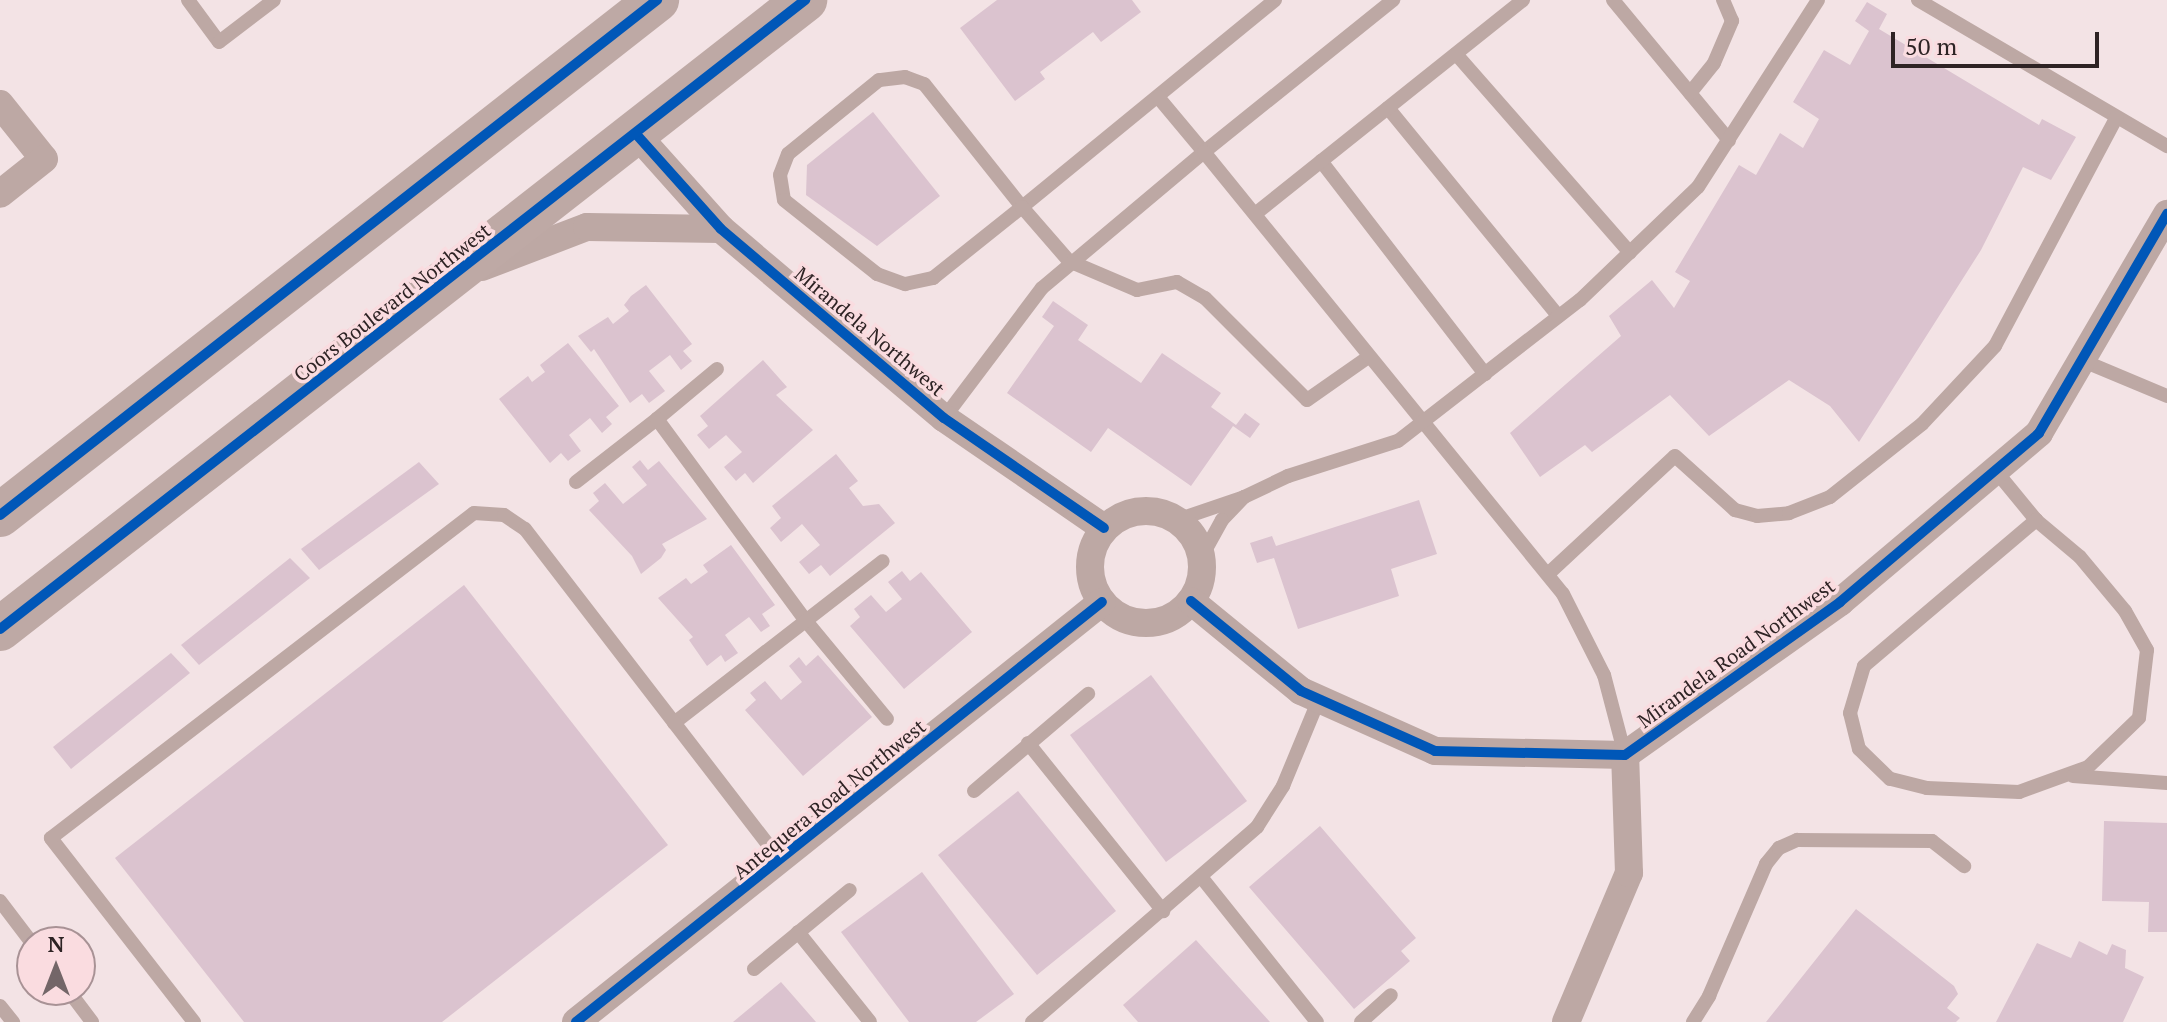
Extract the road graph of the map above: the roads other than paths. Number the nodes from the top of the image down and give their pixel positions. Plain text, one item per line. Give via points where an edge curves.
1 (188, 0) edge
2 (274, 0) edge
3 (657, 0) edge
4 (805, 0) edge
5 (1275, 0) edge
6 (1393, 0) edge
7 (1523, 0) edge
8 (1613, 0) edge
9 (1723, 0) edge
10 (1818, 0) edge
11 (1918, 0) edge
12 (1456, 54) junction
13 (1690, 93) junction
14 (1158, 97) junction
15 (0, 104) edge
16 (1388, 108) junction
17 (2117, 117) junction
18 (636, 134) junction
19 (1729, 140) junction
20 (2167, 146) edge
21 (1204, 152) junction
22 (1321, 161) junction
23 (0, 194) edge
24 (1022, 207) junction
25 (1255, 214) junction
26 (2167, 214) edge
27 (721, 229) junction
28 (1630, 253) junction
29 (1069, 261) junction
30 (451, 278) junction
31 (1558, 316) junction
32 (1367, 358) junction
33 (2081, 360) junction
34 (717, 369) dead end
35 (1485, 374) junction
36 (2167, 396) edge
37 (944, 418) junction
38 (657, 419) junction
39 (1421, 424) junction
40 (1995, 470) junction
41 (576, 482) dead end
42 (1244, 497) junction
43 (0, 515) edge
44 (1177, 520) junction
45 (2036, 520) junction
46 (1104, 528) junction
47 (1201, 558) junction
48 (883, 561) dead end
49 (1548, 574) junction
50 (1191, 601) junction
51 (1102, 602) junction
52 (806, 621) junction
53 (0, 629) edge
54 (1088, 694) dead end
55 (1319, 699) junction
56 (887, 719) dead end
57 (674, 723) junction
58 (1028, 743) junction
59 (1625, 755) junction
60 (2065, 775) junction
61 (2167, 783) edge
62 (974, 791) dead end
63 (782, 862) junction
64 (1964, 866) dead end
65 (1202, 878) junction
66 (850, 890) dead end
67 (0, 901) edge
68 (1163, 911) junction
69 (19, 926) edge
70 (798, 932) junction
71 (754, 969) dead end
72 (1391, 995) dead end
73 (0, 1006) edge
74 (589, 1018) edge
75 (1569, 1021) edge
76 (13, 1022) edge
77 (194, 1022) edge
78 (870, 1022) edge
79 (1032, 1022) edge
80 (1317, 1022) edge
81 (1361, 1022) edge
82 (1693, 1022) edge

1 - 2 lane via 219,42
3 - 43 main road
4 - 18 main road, Coors Boulevard Northwest
5 - 14 lane
6 - 21 lane
7 - 12 lane
8 - 13 lane
9 - 13 lane via 1732,21 1714,63
10 - 19 lane
11 - 17 lane
12 - 16 lane
12 - 28 lane
13 - 19 lane
14 - 21 lane
14 - 24 lane
15 - 23 street via 44,159
16 - 22 lane
16 - 31 lane
17 - 20 lane
17 - 49 lane via 1995,346 1922,424 1830,497 1789,513 1757,516 1735,510 1675,456
18 - 27 street, Mirandela Northwest
18 - 30 main road, Coors Boulevard Northwest
19 - 28 lane via 1698,187
21 - 25 lane
21 - 29 lane
22 - 25 lane
22 - 35 lane
24 - 24 lane via 924,84 905,77 879,80 788,154 780,175 784,200 877,274 905,284 933,278
24 - 29 lane
25 - 32 lane
26 - 33 street, Mirandela Road Northwest
27 - 30 street via 587,227
27 - 37 street, Mirandela Northwest
28 - 31 lane
29 - 32 lane via 1137,290 1177,282 1205,298 1307,400
29 - 37 lane via 1042,288
30 - 53 main road, Coors Boulevard Northwest
31 - 35 lane
32 - 39 lane
33 - 36 lane
33 - 40 street, Mirandela Road Northwest via 2039,433
34 - 38 lane
35 - 39 lane
37 - 46 street, Mirandela Northwest
38 - 41 lane
38 - 52 lane
39 - 42 lane via 1398,441 1288,476
39 - 49 lane
40 - 45 lane
40 - 59 street, Mirandela Road Northwest via 1840,602
42 - 44 lane
42 - 47 lane via 1222,520
44 - 46 street via 1139,510
44 - 47 street via 1192,534
45 - 60 lane via 2080,557 2125,611 2147,650 2139,718 2088,767
45 - 60 lane via 1864,666 1850,713 1859,749 1890,779 1927,788 2019,792
46 - 51 street via 1088,565 1091,585
47 - 50 street via 1200,585
48 - 52 lane
49 - 59 lane via 1604,675
50 - 51 street via 1164,621 1143,624 1123,620
50 - 55 street via 1301,691
51 - 63 street, Antequera Road Northwest
52 - 56 lane
52 - 57 lane
54 - 58 lane
55 - 59 street via 1435,751
55 - 65 lane via 1283,786 1257,827
57 - 63 lane
57 - 77 lane via 525,529 504,515 474,513 51,838
58 - 62 lane
58 - 68 lane
59 - 75 street via 1629,873
60 - 61 lane
63 - 74 street, Antequera Road Northwest
64 - 82 lane via 1932,841 1797,840 1779,848 1766,864
65 - 68 lane
65 - 80 lane
66 - 70 lane
67 - 69 lane
68 - 79 lane
70 - 71 lane
70 - 78 lane
72 - 81 lane
73 - 76 lane

